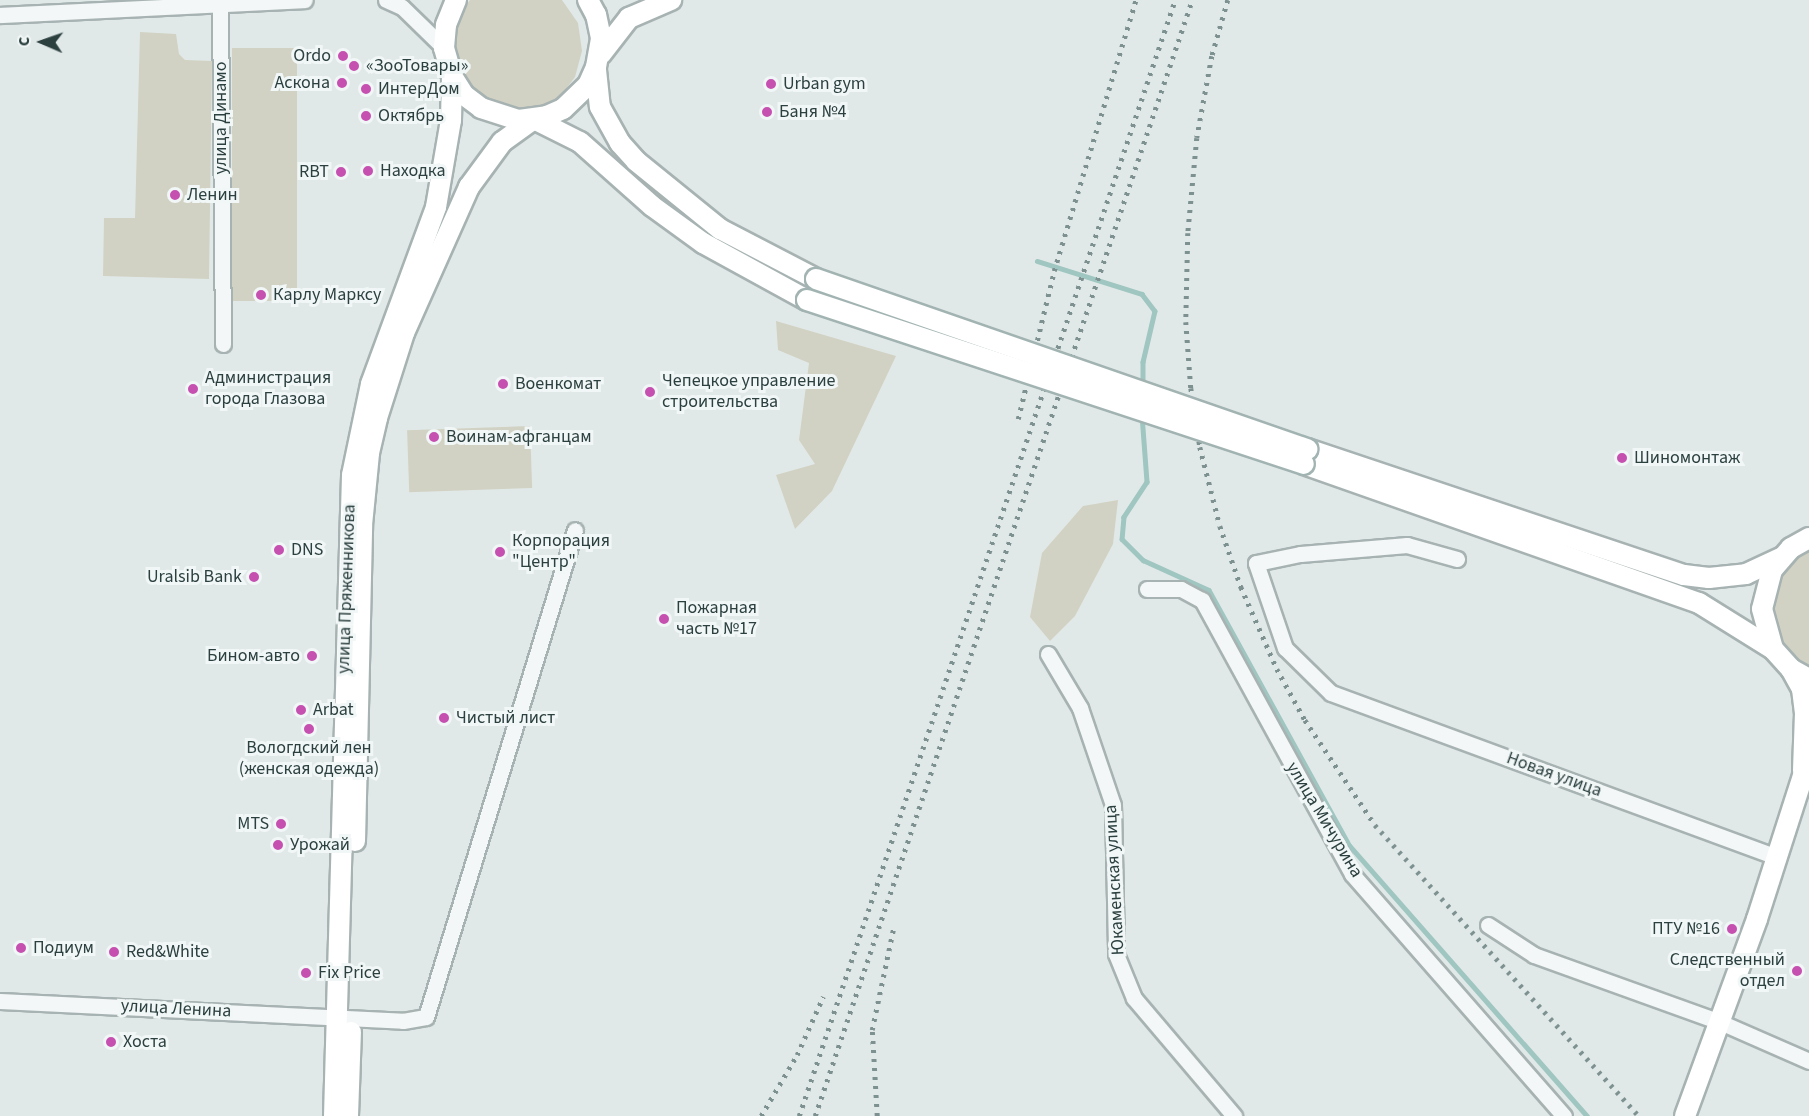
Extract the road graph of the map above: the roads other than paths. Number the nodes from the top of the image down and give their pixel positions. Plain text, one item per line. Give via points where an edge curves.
1 (305, 0) edge
2 (386, 0) edge
3 (588, 0) edge
4 (671, 0) edge
5 (220, 2) edge
6 (452, 3) edge
7 (0, 15) edge
8 (444, 48) junction
9 (598, 62) junction
10 (452, 76) junction
11 (534, 119) junction
12 (223, 344) dead end
13 (1305, 456) junction
14 (574, 530) dead end
15 (1809, 538) edge
16 (1781, 558) junction
17 (1458, 559) dead end
18 (1147, 589) dead end
19 (1773, 649) junction
20 (1048, 654) dead end
21 (1791, 669) junction
22 (1809, 679) edge
23 (1809, 757) edge
24 (1803, 776) junction
25 (1777, 857) junction
26 (1488, 926) dead end
27 (0, 1001) edge
28 (344, 1018) junction
29 (1720, 1022) junction
30 (1809, 1061) edge
31 (334, 1116) edge
32 (348, 1116) edge
33 (1233, 1116) edge
34 (1564, 1116) edge
35 (1685, 1116) edge

1 - 5 street
2 - 8 street via 402,7
3 - 9 main road via 596,15
4 - 9 main road via 628,18
5 - 7 street
5 - 12 street, улица Динамо
6 - 8 main road
8 - 10 main road
9 - 11 main road via 578,97 563,109
9 - 13 main road, bridge via 600,107 636,161 720,229 816,279
10 - 11 main road via 464,94 481,108 504,118
10 - 28 main road, улица Пряженникова via 451,120 436,207 371,384 352,475
11 - 13 main road, bridge via 580,142 652,206 703,243 807,300
11 - 28 main road, улица Пряженникова via 496,149 470,187 404,333 369,453
13 - 16 main road via 1684,575 1709,578 1746,574
13 - 19 main road via 1699,603
14 - 28 street, улица Ленина via 426,1017 403,1021
15 - 16 main road
16 - 19 main road via 1764,589 1762,609
17 - 25 street, Новая улица via 1407,545 1300,554 1256,563 1285,648 1331,693
18 - 34 street, улица Мичурина via 1181,589 1202,600 1352,874
19 - 21 main road
20 - 33 street, Юкаменская улица via 1080,708 1113,806 1119,963 1134,999
21 - 22 main road
21 - 24 main road via 1802,689 1806,713
23 - 24 main road
24 - 25 main road
25 - 29 main road
26 - 29 street via 1534,955
27 - 28 street, улица Ленина
28 - 31 main road, улица Пряженникова
28 - 32 main road, улица Пряженникова
29 - 30 street
29 - 35 main road

